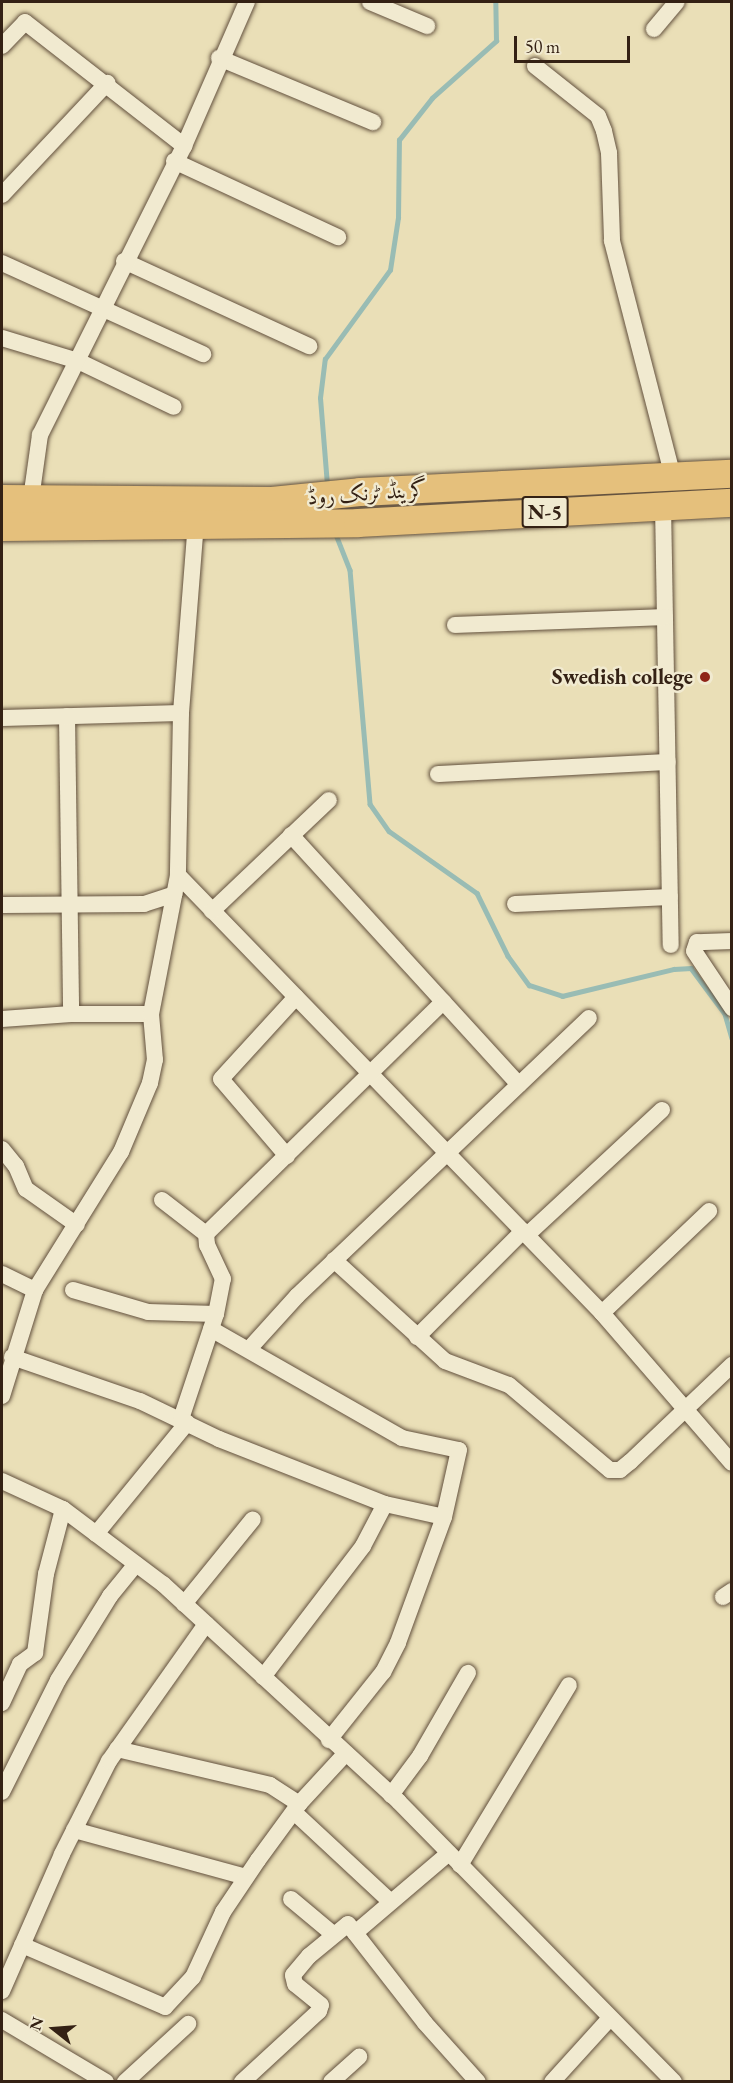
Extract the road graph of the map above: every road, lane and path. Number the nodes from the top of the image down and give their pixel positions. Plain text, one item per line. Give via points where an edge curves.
1 (247, 2) edge
2 (370, 2) edge
3 (677, 2) edge
4 (427, 26) dead end
5 (654, 29) dead end
6 (2, 46) edge
7 (219, 57) junction
8 (535, 66) dead end
9 (107, 83) junction
10 (373, 122) dead end
11 (184, 146) junction
12 (174, 160) junction
13 (2, 195) edge
14 (338, 237) dead end
15 (124, 261) junction
16 (2, 263) edge
17 (101, 309) junction
18 (2, 338) edge
19 (309, 345) dead end
20 (203, 354) dead end
21 (78, 361) junction
22 (174, 406) dead end
23 (732, 474) edge
24 (673, 477) junction
25 (2, 499) edge
26 (31, 499) junction
27 (732, 503) edge
28 (663, 505) junction
29 (274, 512) junction
30 (196, 522) junction
31 (2, 527) edge
32 (665, 617) junction
33 (455, 626) dead end
34 (181, 713) junction
35 (67, 716) junction
36 (2, 718) edge
37 (668, 762) junction
38 (438, 774) dead end
39 (329, 800) dead end
40 (291, 835) junction
41 (178, 875) junction
42 (174, 894) junction
43 (670, 897) junction
44 (69, 902) junction
45 (2, 904) edge
46 (515, 904) dead end
47 (212, 911) junction
48 (732, 941) edge
49 (671, 945) dead end
50 (296, 997) junction
51 (443, 1002) junction
52 (732, 1008) edge
53 (71, 1014) junction
54 (151, 1014) junction
55 (589, 1018) dead end
56 (2, 1019) edge
57 (371, 1072) junction
58 (519, 1084) junction
59 (662, 1110) dead end
60 (2, 1149) edge
61 (447, 1152) junction
62 (287, 1156) junction
63 (162, 1200) dead end
64 (709, 1211) dead end
65 (77, 1225) junction
66 (525, 1233) junction
67 (206, 1234) junction
68 (334, 1260) junction
69 (2, 1274) edge
70 (35, 1290) junction
71 (73, 1290) dead end
72 (602, 1313) junction
73 (214, 1322) junction
74 (417, 1337) junction
75 (249, 1349) junction
76 (12, 1357) junction
77 (732, 1365) edge
78 (2, 1396) edge
79 (685, 1410) junction
80 (184, 1421) junction
81 (732, 1463) edge
82 (2, 1481) edge
83 (385, 1504) junction
84 (63, 1509) junction
85 (444, 1517) junction
86 (253, 1519) dead end
87 (96, 1534) junction
88 (136, 1564) junction
89 (184, 1604) junction
90 (206, 1624) junction
91 (468, 1673) dead end
92 (262, 1677) junction
93 (569, 1685) dead end
94 (2, 1703) edge
95 (329, 1740) junction
96 (117, 1749) junction
97 (346, 1753) junction
98 (2, 1792) edge
99 (391, 1795) junction
100 (296, 1808) junction
101 (74, 1830) junction
102 (455, 1859) junction
103 (246, 1877) junction
104 (291, 1899) dead end
105 (391, 1902) junction
106 (356, 1933) junction
107 (334, 1935) junction
108 (22, 1946) junction
109 (2, 1991) edge
110 (610, 2018) junction
111 (2, 2020) edge
112 (188, 2024) dead end
113 (358, 2057) dead end
114 (105, 2082) edge
115 (125, 2082) edge
116 (242, 2082) edge
117 (331, 2082) edge
118 (478, 2082) edge
119 (552, 2082) edge
120 (674, 2082) edge

1 - 7 street
2 - 4 street
3 - 5 street
6 - 9 street via 25,21
7 - 10 street
7 - 11 street
8 - 24 street via 598,116 604,131 609,153 612,241
9 - 11 street
9 - 13 street
11 - 12 street
12 - 14 street
12 - 15 street
15 - 17 street
15 - 19 street
16 - 17 street
17 - 20 street
17 - 21 street
18 - 21 street
21 - 22 street
21 - 26 street via 39,435
23 - 24 highway, گرینڈ ٹرنک روڈ / N-5
24 - 29 highway, گرینڈ ٹرنک روڈ / N-5 via 360,492
25 - 26 highway, گرینڈ ٹرنک روڈ / N-5
26 - 29 highway, گرینڈ ٹرنک روڈ / N-5
27 - 28 highway, گرینڈ ٹرنک روڈ / N-5
28 - 29 highway, گرینڈ ٹرنک روڈ / N-5 via 358,524
28 - 32 street
29 - 30 highway, گرینڈ ٹرنک روڈ / N-5
30 - 31 highway, گرینڈ ٹرنک روڈ / N-5
30 - 34 street
32 - 33 street
32 - 37 street
34 - 35 street
34 - 41 street
35 - 36 street
35 - 44 street
37 - 38 street
37 - 43 street
39 - 40 street
40 - 47 street
40 - 51 street
41 - 42 street
41 - 47 street
42 - 44 street via 144,904
42 - 54 street
43 - 46 street
43 - 49 street
44 - 45 street
44 - 53 street
47 - 50 street
48 - 52 street via 697,942 694,951
50 - 57 street
50 - 62 street via 221,1079
51 - 57 street
51 - 58 street
53 - 54 street
53 - 56 street
54 - 65 street via 155,1060 150,1083 121,1152
55 - 58 street
57 - 61 street
57 - 62 street
58 - 61 street
59 - 66 street
60 - 65 street via 16,1166 26,1189
61 - 66 street
61 - 68 street
62 - 67 street
63 - 67 street
64 - 72 street
65 - 70 street
66 - 72 street
66 - 74 street
67 - 73 street via 223,1279
68 - 74 street
68 - 75 street
69 - 70 street
70 - 76 street
71 - 73 street via 147,1311
72 - 79 street
73 - 75 street
73 - 80 street
74 - 79 street via 445,1361 508,1385 610,1470 625,1466
75 - 85 street via 402,1438 459,1450
76 - 78 street
76 - 80 street
77 - 79 street
79 - 81 street
80 - 83 street via 219,1439
80 - 87 street
82 - 84 street
83 - 85 street
83 - 92 street via 363,1546
84 - 87 street
84 - 94 street via 46,1574 35,1653 20,1664
85 - 95 street via 383,1672
86 - 89 street
87 - 88 street
88 - 89 street
88 - 98 street via 110,1596 58,1680
89 - 90 street
90 - 92 street
90 - 96 street
91 - 99 street via 420,1755
92 - 95 street
93 - 102 street
95 - 97 street
96 - 100 street via 270,1785
96 - 101 street
97 - 99 street
97 - 100 street
99 - 102 street
100 - 103 street
100 - 105 street
101 - 103 street
101 - 108 street
102 - 105 street
102 - 110 street
103 - 108 street via 223,1912 193,1977 165,2007
104 - 107 street
105 - 106 street
106 - 107 street via 348,1924
106 - 118 street via 425,2023
107 - 116 street via 293,1976 295,1984 321,2006 320,2011
108 - 109 street
110 - 119 street
110 - 120 street
111 - 114 street
112 - 115 street
113 - 117 street

